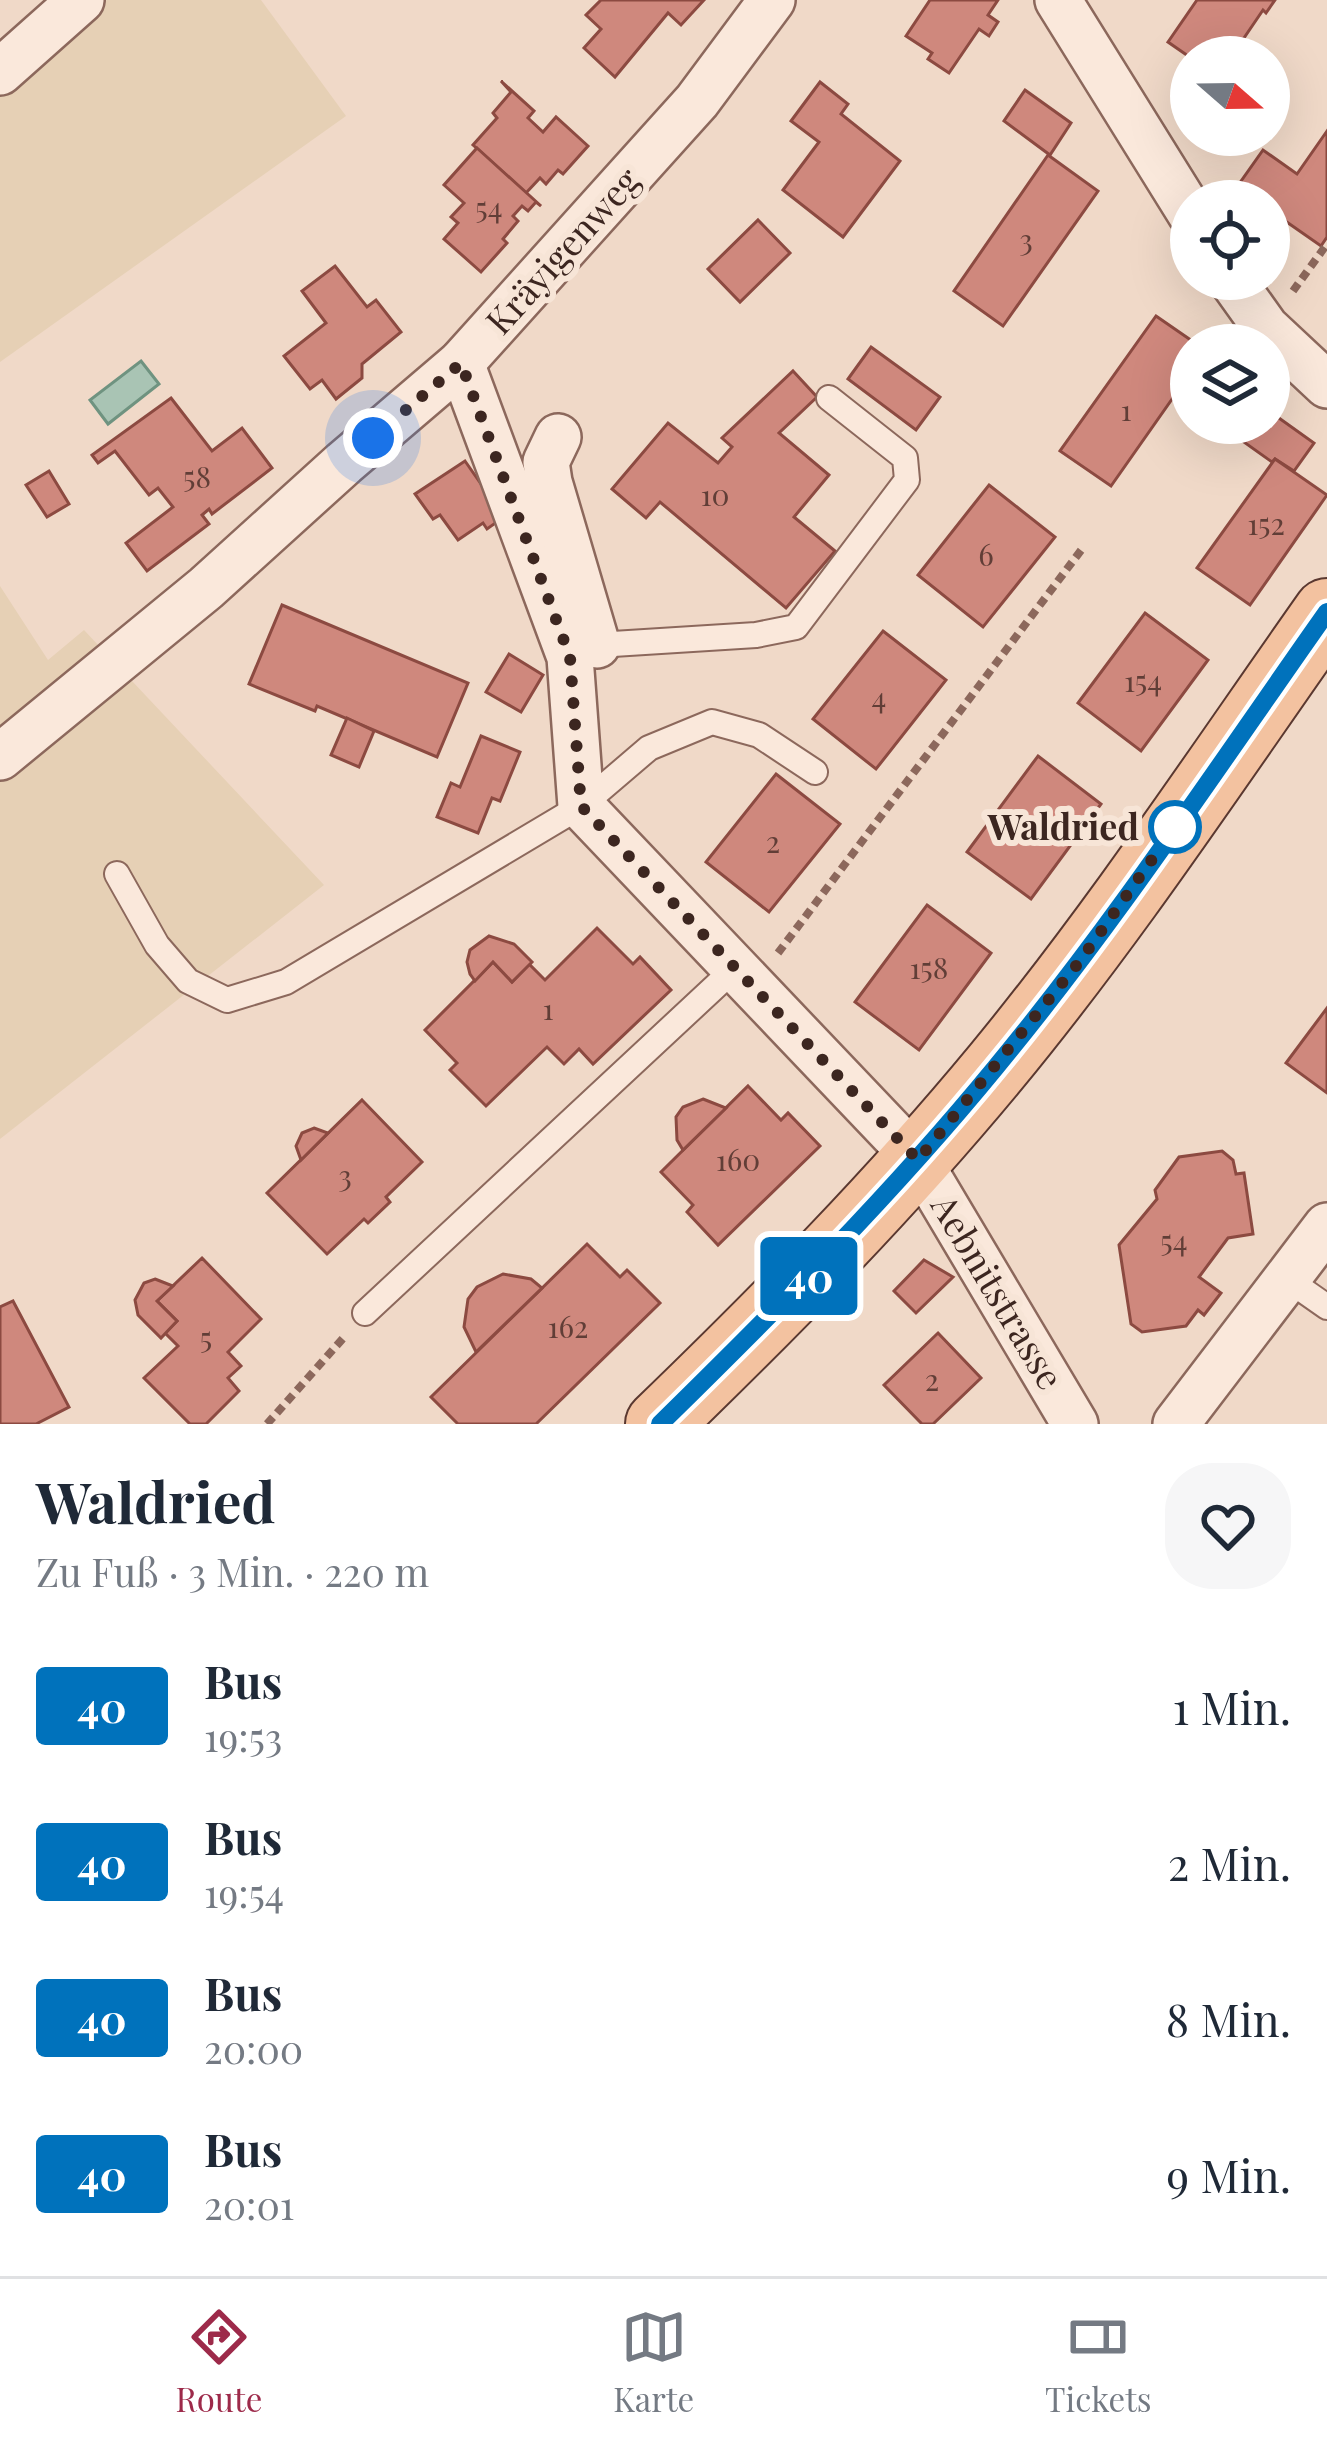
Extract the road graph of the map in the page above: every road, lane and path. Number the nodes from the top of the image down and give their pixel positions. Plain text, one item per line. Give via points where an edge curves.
1 (81, 0) edge
2 (772, 0) edge
3 (1058, 0) edge
4 (0, 72) edge
5 (1170, 180) edge
6 (1327, 244) edge
7 (1269, 324) edge
8 (1290, 350) edge
9 (461, 363) junction
10 (1327, 385) edge
11 (829, 398) dead end
12 (558, 437) dead end
13 (1082, 550) dead end
14 (1327, 612) edge
15 (584, 651) junction
16 (0, 757) edge
17 (814, 772) dead end
18 (581, 806) junction
19 (117, 874) dead end
20 (742, 978) junction
21 (918, 1160) junction
22 (1327, 1226) edge
23 (1287, 1279) junction
24 (1327, 1307) edge
25 (365, 1313) joint
26 (267, 1424) edge
27 (659, 1424) edge
28 (1075, 1424) edge
29 (1176, 1424) edge

1 - 4 street
2 - 9 street, Kräyigenweg via 697,101
3 - 5 street
6 - 7 path
8 - 10 street
9 - 15 street
9 - 16 street, Kräyigenweg
11 - 15 lane via 905,458 907,480 796,627
12 - 15 street via 546,462
13 - 20 path
14 - 21 main road via 1080,961
15 - 18 street
17 - 18 lane via 759,735 712,722 649,748
18 - 19 lane via 286,982 227,1000 188,981
18 - 20 street, Aebnitstrasse
20 - 21 street, Aebnitstrasse
20 - 25 lane
21 - 27 main road
21 - 28 street, Aebnitstrasse
22 - 23 street
23 - 24 lane
23 - 29 street
25 - 26 path

